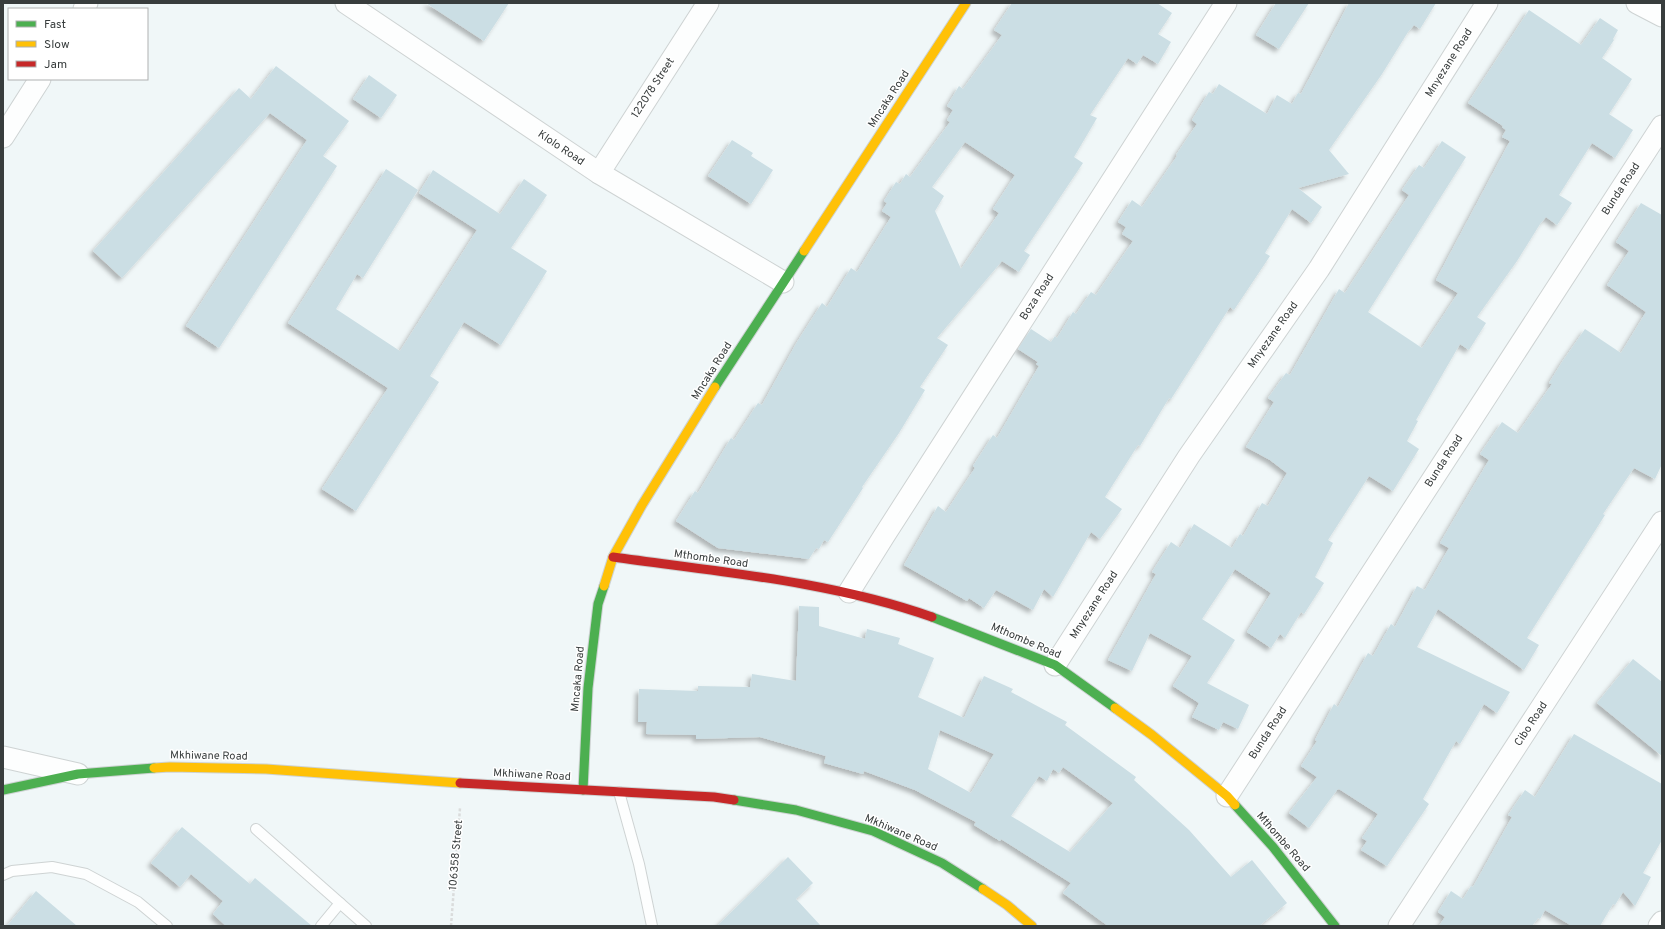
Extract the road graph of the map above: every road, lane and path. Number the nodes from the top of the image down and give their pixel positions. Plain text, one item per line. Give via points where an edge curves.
1 (346, 3) edge
2 (708, 3) edge
3 (966, 3) edge
4 (1226, 3) edge
5 (1487, 3) edge
6 (1637, 3) edge
7 (1662, 16) edge
8 (39, 80) edge
9 (1662, 126) edge
10 (3, 137) edge
11 (599, 173) junction
12 (783, 282) junction
13 (1662, 522) edge
14 (613, 557) junction
15 (849, 592) junction
16 (1055, 666) junction
17 (3, 757) edge
18 (78, 774) junction
19 (463, 783) junction
20 (3, 790) edge
21 (582, 790) junction
22 (619, 792) junction
23 (1227, 796) junction
24 (256, 829) dead end
25 (3, 875) edge
26 (340, 903) junction
27 (1662, 922) edge
28 (166, 926) edge
29 (321, 926) edge
30 (366, 926) edge
31 (451, 926) edge
32 (652, 926) edge
33 (1032, 926) edge
34 (1335, 926) edge
35 (1399, 926) edge
36 (1659, 926) edge

1 - 11 street, Klolo Road
2 - 11 street, 122078 Street
3 - 12 street, Mncaka Road
4 - 15 street, Boza Road
5 - 16 street, Mnyezane Road via 1318,269 1189,456
6 - 7 street
8 - 10 street
9 - 23 street, Bunda Road
11 - 12 street, Klolo Road
12 - 14 street, Mncaka Road via 642,505
13 - 35 street, Cibo Road
14 - 15 street, Mthombe Road
14 - 21 street, Mncaka Road via 598,604 588,688
15 - 16 street, Mthombe Road via 931,616
16 - 23 street, Mthombe Road via 1152,734
17 - 18 street
18 - 19 street, Mkhiwane Road via 170,767 266,769
18 - 20 street, Mkhiwane Road
19 - 21 street, Mkhiwane Road
19 - 31 path, 106358 Street
21 - 22 street, Mkhiwane Road
22 - 32 lane via 640,864
22 - 33 street, Mkhiwane Road via 714,797 796,810 873,831 942,863 1007,905
23 - 34 street, Mthombe Road via 1273,847
24 - 26 lane
25 - 28 lane via 12,871 52,867 86,874 138,902
26 - 29 lane
26 - 30 lane
27 - 36 street

